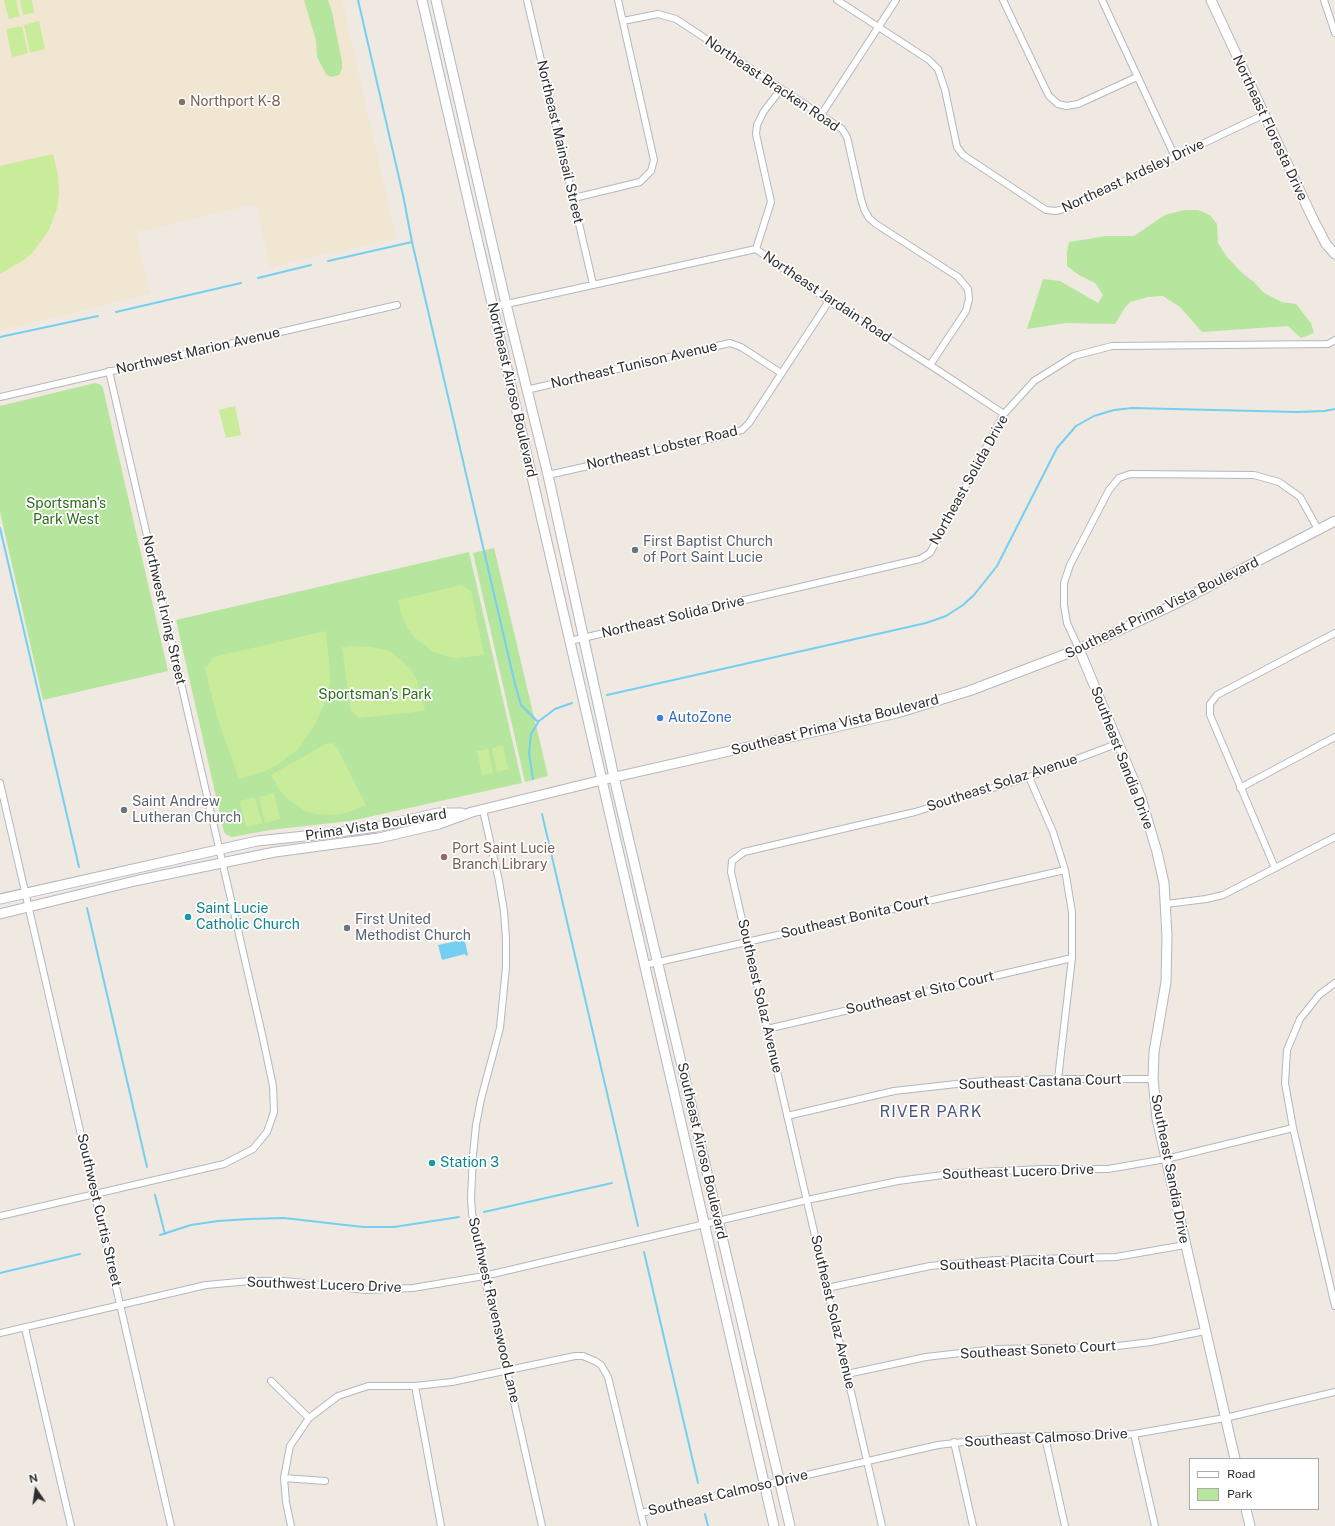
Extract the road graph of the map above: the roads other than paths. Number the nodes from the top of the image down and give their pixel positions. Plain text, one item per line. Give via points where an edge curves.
1 (422, 0) edge
2 (436, 0) edge
3 (527, 0) edge
4 (618, 0) edge
5 (837, 0) edge
6 (896, 0) edge
7 (1003, 0) edge
8 (1102, 0) edge
9 (1211, 0) edge
10 (1324, 0) edge
11 (623, 21) junction
12 (878, 27) junction
13 (1335, 33) edge
14 (1137, 77) junction
15 (781, 89) junction
16 (822, 115) junction
17 (1264, 115) junction
18 (1175, 157) junction
19 (574, 198) junction
20 (756, 249) junction
21 (1335, 254) edge
22 (593, 284) junction
23 (828, 301) junction
24 (506, 304) junction
25 (397, 305) dead end
26 (493, 307) junction
27 (1335, 340) edge
28 (930, 365) junction
29 (108, 371) junction
30 (781, 373) junction
31 (526, 390) junction
32 (0, 397) edge
33 (1004, 414) junction
34 (548, 475) junction
35 (1335, 521) edge
36 (1319, 531) junction
37 (1335, 633) edge
38 (583, 638) junction
39 (570, 641) junction
40 (1079, 649) junction
41 (1335, 737) edge
42 (1119, 743) junction
43 (1029, 776) junction
44 (614, 777) junction
45 (602, 780) junction
46 (0, 783) edge
47 (1240, 788) junction
48 (483, 810) junction
49 (472, 812) junction
50 (1335, 837) edge
51 (219, 849) junction
52 (222, 863) junction
53 (1275, 868) junction
54 (1065, 870) junction
55 (26, 894) junction
56 (0, 899) edge
57 (1166, 904) junction
58 (29, 907) junction
59 (0, 914) edge
60 (747, 941) junction
61 (1072, 958) junction
62 (659, 962) junction
63 (645, 965) junction
64 (1335, 984) edge
65 (767, 1029) junction
66 (1058, 1079) junction
67 (1153, 1079) junction
68 (689, 1094) junction
69 (675, 1098) junction
70 (787, 1116) junction
71 (1293, 1128) junction
72 (1166, 1159) junction
73 (95, 1195) junction
74 (806, 1200) junction
75 (0, 1216) edge
76 (719, 1222) junction
77 (704, 1225) junction
78 (1185, 1245) junction
79 (484, 1276) junction
80 (827, 1288) junction
81 (121, 1305) junction
82 (1335, 1306) edge
83 (25, 1328) junction
84 (1205, 1331) junction
85 (0, 1333) edge
86 (748, 1346) junction
87 (733, 1349) junction
88 (507, 1371) junction
89 (847, 1374) junction
90 (271, 1381) dead end
91 (415, 1386) junction
92 (1335, 1392) edge
93 (309, 1418) junction
94 (1225, 1418) junction
95 (1134, 1434) junction
96 (1045, 1437) junction
97 (954, 1442) junction
98 (1235, 1458) edge
99 (867, 1461) junction
100 (284, 1478) junction
101 (325, 1481) dead end
102 (779, 1482) junction
103 (765, 1484) junction
104 (1246, 1510) edge
105 (641, 1513) junction
106 (71, 1526) edge
107 (171, 1526) edge
108 (291, 1526) edge
109 (441, 1526) edge
110 (542, 1526) edge
111 (644, 1526) edge
112 (774, 1526) edge
113 (790, 1526) edge
114 (882, 1526) edge
115 (973, 1526) edge
116 (1065, 1526) edge
117 (1155, 1526) edge
118 (1250, 1526) edge

1 - 26 main road, Northeast Airoso Boulevard
2 - 24 main road, Northeast Airoso Boulevard
3 - 19 street, Northeast Mainsail Street
4 - 11 street
5 - 12 street, Northeast Ardsley Drive
6 - 12 street
7 - 14 street via 1049,96 1058,104 1078,104
8 - 14 street
9 - 17 main road, Northeast Floresta Drive
10 - 13 street
11 - 15 street, Northeast Bracken Road via 658,14 676,19
11 - 19 street via 654,160 651,171 640,182
12 - 16 street
12 - 18 street, Northeast Ardsley Drive via 929,60 938,69 957,147 964,155 1046,210 1068,208
14 - 18 street
15 - 16 street, Northeast Bracken Road
15 - 20 street via 757,125 756,134 771,202
16 - 28 street, Northeast Bracken Road via 845,133 864,209 869,218 958,277 968,289 966,311
17 - 18 street, Northeast Ardsley Drive
17 - 21 main road, Northeast Floresta Drive via 1312,217 1326,244
19 - 22 street, Northeast Mainsail Street
20 - 22 street, Northeast Jardain Road
20 - 23 street, Northeast Jardain Road
22 - 24 street, Northeast Jardain Road
23 - 28 street, Northeast Jardain Road
23 - 30 street, Northeast Lobster Road
24 - 26 street, Northeast Jardain Road
24 - 31 main road, Northeast Airoso Boulevard
25 - 29 street, Northwest Marion Avenue
26 - 39 main road, Northeast Airoso Boulevard
27 - 33 street, Northeast Solida Drive via 1328,344 1112,346 1074,356 1041,376
28 - 33 street, Northeast Jardain Road
29 - 32 street, Northwest Marion Avenue
29 - 51 street, Northwest Irving Street
30 - 31 street, Northeast Tunison Avenue via 742,347 730,343
30 - 34 street, Northeast Lobster Road via 749,423 737,432
31 - 34 main road, Northeast Airoso Boulevard
33 - 38 street, Northeast Solida Drive via 930,553 920,559
34 - 38 main road, Northeast Airoso Boulevard
35 - 36 main road, Southeast Prima Vista Boulevard
36 - 40 main road, Southeast Prima Vista Boulevard via 1172,606
36 - 40 street via 1300,497 1279,482 1254,475 1130,474 1119,478 1109,490 1070,564 1064,583 1067,623
37 - 47 street via 1216,695 1210,704 1210,715
38 - 39 street, Northeast Solida Drive
38 - 44 main road, Northeast Airoso Boulevard
39 - 45 main road, Northeast Airoso Boulevard
40 - 42 main road, Southeast Sandia Drive
40 - 44 main road, Southeast Prima Vista Boulevard via 969,691 897,713
41 - 47 street
42 - 43 street, Southeast Solaz Avenue
42 - 57 main road, Southeast Sandia Drive via 1141,798 1157,852
43 - 54 street via 1053,832
43 - 60 street, Southeast Solaz Avenue via 915,812 744,852 732,861 731,872
44 - 45 main road, Southeast Prima Vista Boulevard
44 - 62 main road, Southeast Airoso Boulevard
45 - 48 main road, Southeast Prima Vista Boulevard
45 - 63 main road, Southeast Airoso Boulevard
46 - 55 street, Southwest Curtis Street
47 - 53 street
48 - 49 main road, Southeast Prima Vista Boulevard
48 - 79 street, Southwest Ravenswood Lane via 499,881 506,939 500,1028 481,1099 473,1155 472,1213
49 - 51 main road, Prima Vista Boulevard via 438,814 376,827 257,841
49 - 52 main road, Prima Vista Boulevard via 439,824 369,841 275,852
50 - 53 street
51 - 52 street, Northwest Irving Street
51 - 55 main road, Prima Vista Boulevard
52 - 58 main road, Prima Vista Boulevard
52 - 73 street, Northwest Irving Street via 273,1086 274,1112 267,1132 253,1149 224,1164
53 - 57 street via 1223,894
54 - 60 street, Southeast Bonita Court
54 - 61 street via 1072,912
55 - 56 main road, Prima Vista Boulevard
55 - 58 street, Southwest Curtis Street
57 - 67 main road, Southeast Sandia Drive via 1166,982 1154,1052
58 - 59 main road, Prima Vista Boulevard
58 - 73 street, Southwest Curtis Street
60 - 62 street, Southeast Bonita Court
60 - 65 street, Southeast Solaz Avenue
61 - 65 street, Southeast el Sito Court
61 - 66 street
62 - 63 street, Southeast Bonita Court
62 - 68 main road, Southeast Airoso Boulevard
63 - 69 main road, Southeast Airoso Boulevard
64 - 71 street via 1319,995 1300,1019 1287,1050 1285,1083
65 - 70 street, Southeast Solaz Avenue
66 - 67 street, Southeast Castana Court
66 - 70 street, Southeast Castana Court via 982,1081 894,1091
67 - 72 main road, Southeast Sandia Drive via 1157,1119
68 - 69 main road
68 - 76 main road, Southeast Airoso Boulevard
69 - 77 main road, Southeast Airoso Boulevard
70 - 74 street, Southeast Solaz Avenue
71 - 72 street, Southeast Lucero Drive
71 - 82 street
72 - 74 street, Southeast Lucero Drive via 1108,1169 958,1173 898,1181
72 - 78 main road, Southeast Sandia Drive
73 - 75 street
73 - 81 street, Southwest Curtis Street
74 - 76 street, Southeast Lucero Drive
74 - 80 street, Southeast Solaz Avenue
76 - 77 street, Southwest Lucero Drive
76 - 86 main road, Southeast Airoso Boulevard
77 - 79 street, Southwest Lucero Drive
77 - 87 main road, Southeast Airoso Boulevard
78 - 80 street, Southeast Placita Court via 1116,1257 996,1260 930,1266
78 - 84 main road, Southeast Sandia Drive
79 - 81 street, Southwest Lucero Drive via 413,1288 366,1290 285,1281 250,1281 206,1285
79 - 88 street, Southwest Ravenswood Lane
80 - 89 street, Southeast Solaz Avenue
81 - 83 street, Southwest Lucero Drive
81 - 107 street, Southwest Curtis Street
83 - 85 street, Southwest Lucero Drive
83 - 106 street
84 - 89 street, Southeast Soneto Court via 1109,1347 996,1349 950,1354
84 - 94 main road, Southeast Sandia Drive
86 - 87 main road
86 - 102 main road, Southeast Airoso Boulevard
87 - 103 main road, Southeast Airoso Boulevard
88 - 91 street via 452,1382
88 - 105 street via 575,1356 588,1357 598,1363 610,1384
88 - 110 street, Southwest Ravenswood Lane
89 - 99 street, Southeast Solaz Avenue
90 - 93 street
91 - 93 street via 368,1386 338,1396
91 - 109 street
92 - 94 street, Southeast Calmoso Drive
93 - 100 street via 290,1446
94 - 95 street, Southeast Calmoso Drive
94 - 98 main road, Southeast Sandia Drive
95 - 96 street, Southeast Calmoso Drive
95 - 117 street
96 - 97 street, Southeast Calmoso Drive via 1008,1437
96 - 116 street
97 - 99 street, Southeast Calmoso Drive
97 - 115 street
99 - 102 street, Southeast Calmoso Drive
99 - 114 street, Southeast Solaz Avenue
100 - 101 street
100 - 108 street
102 - 103 street, Southeast Calmoso Drive
102 - 113 main road, Southeast Airoso Boulevard
103 - 105 street, Southeast Calmoso Drive
103 - 112 main road, Southeast Airoso Boulevard
104 - 118 main road
105 - 111 street

